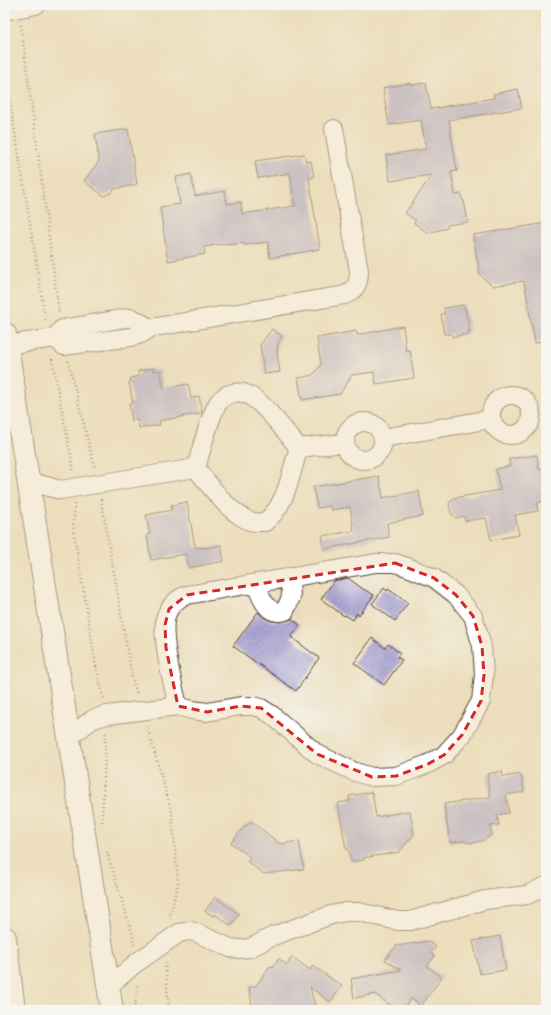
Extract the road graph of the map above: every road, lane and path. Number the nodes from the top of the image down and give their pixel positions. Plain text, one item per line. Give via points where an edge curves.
1 (36, 5) edge
2 (12, 9) edge
3 (5, 70) edge
4 (334, 129) dead end
5 (57, 338) junction
6 (6, 340) edge
7 (538, 410) edge
8 (491, 419) junction
9 (383, 438) junction
10 (344, 443) junction
11 (299, 448) junction
12 (196, 468) junction
13 (28, 481) junction
14 (98, 483) junction
15 (69, 489) junction
16 (32, 507) junction
17 (290, 577) junction
18 (256, 583) junction
19 (64, 704) junction
20 (178, 706) junction
21 (142, 710) junction
22 (100, 717) junction
23 (69, 737) junction
24 (102, 828) dead end
25 (106, 850) dead end
26 (546, 886) edge
27 (5, 938) edge
28 (164, 942) junction
29 (136, 963) junction
30 (109, 986) junction
31 (14, 1010) edge
32 (112, 1010) edge
33 (134, 1010) edge
34 (169, 1010) edge

1 - 2 street
2 - 5 path
3 - 5 path
4 - 5 street via 359,267 356,288 345,295 150,328 131,337
5 - 6 street
5 - 14 path
5 - 15 path
6 - 13 main road
7 - 8 street via 524,430 518,434 504,434 498,431
7 - 8 street via 517,396 510,395 498,400 493,406
8 - 9 street
9 - 10 street via 377,427 365,421 352,425
9 - 10 street via 380,451 369,459 362,460 350,455
10 - 11 street
11 - 12 street via 282,501 275,513 265,522 248,520 237,513
11 - 12 street via 261,404 250,395 236,392 227,395 218,403
12 - 14 street
13 - 15 street
13 - 16 main road
14 - 15 street
14 - 21 path via 132,677
15 - 16 street
15 - 22 path via 96,666
16 - 19 main road
17 - 18 street
17 - 18 street via 291,598 285,611 280,613 267,606
17 - 20 street via 376,563 395,563 434,578 456,595 473,616 482,646 484,675 481,701 462,735 444,755 428,764 396,776 372,777 317,754 261,708 242,706 207,712
18 - 20 street via 187,595 178,599 169,609 165,625 166,648
19 - 22 street
19 - 23 main road
20 - 21 street
21 - 22 street
21 - 28 path via 172,813 178,883
22 - 23 street
22 - 24 path
23 - 30 main road
25 - 29 path via 134,936
26 - 28 street via 527,894 485,900 410,921 398,921 359,912 331,915 273,936 250,948 230,948 189,931 179,933
27 - 31 main road
28 - 29 street
28 - 34 path
29 - 30 street
29 - 33 path via 137,991
30 - 32 main road

